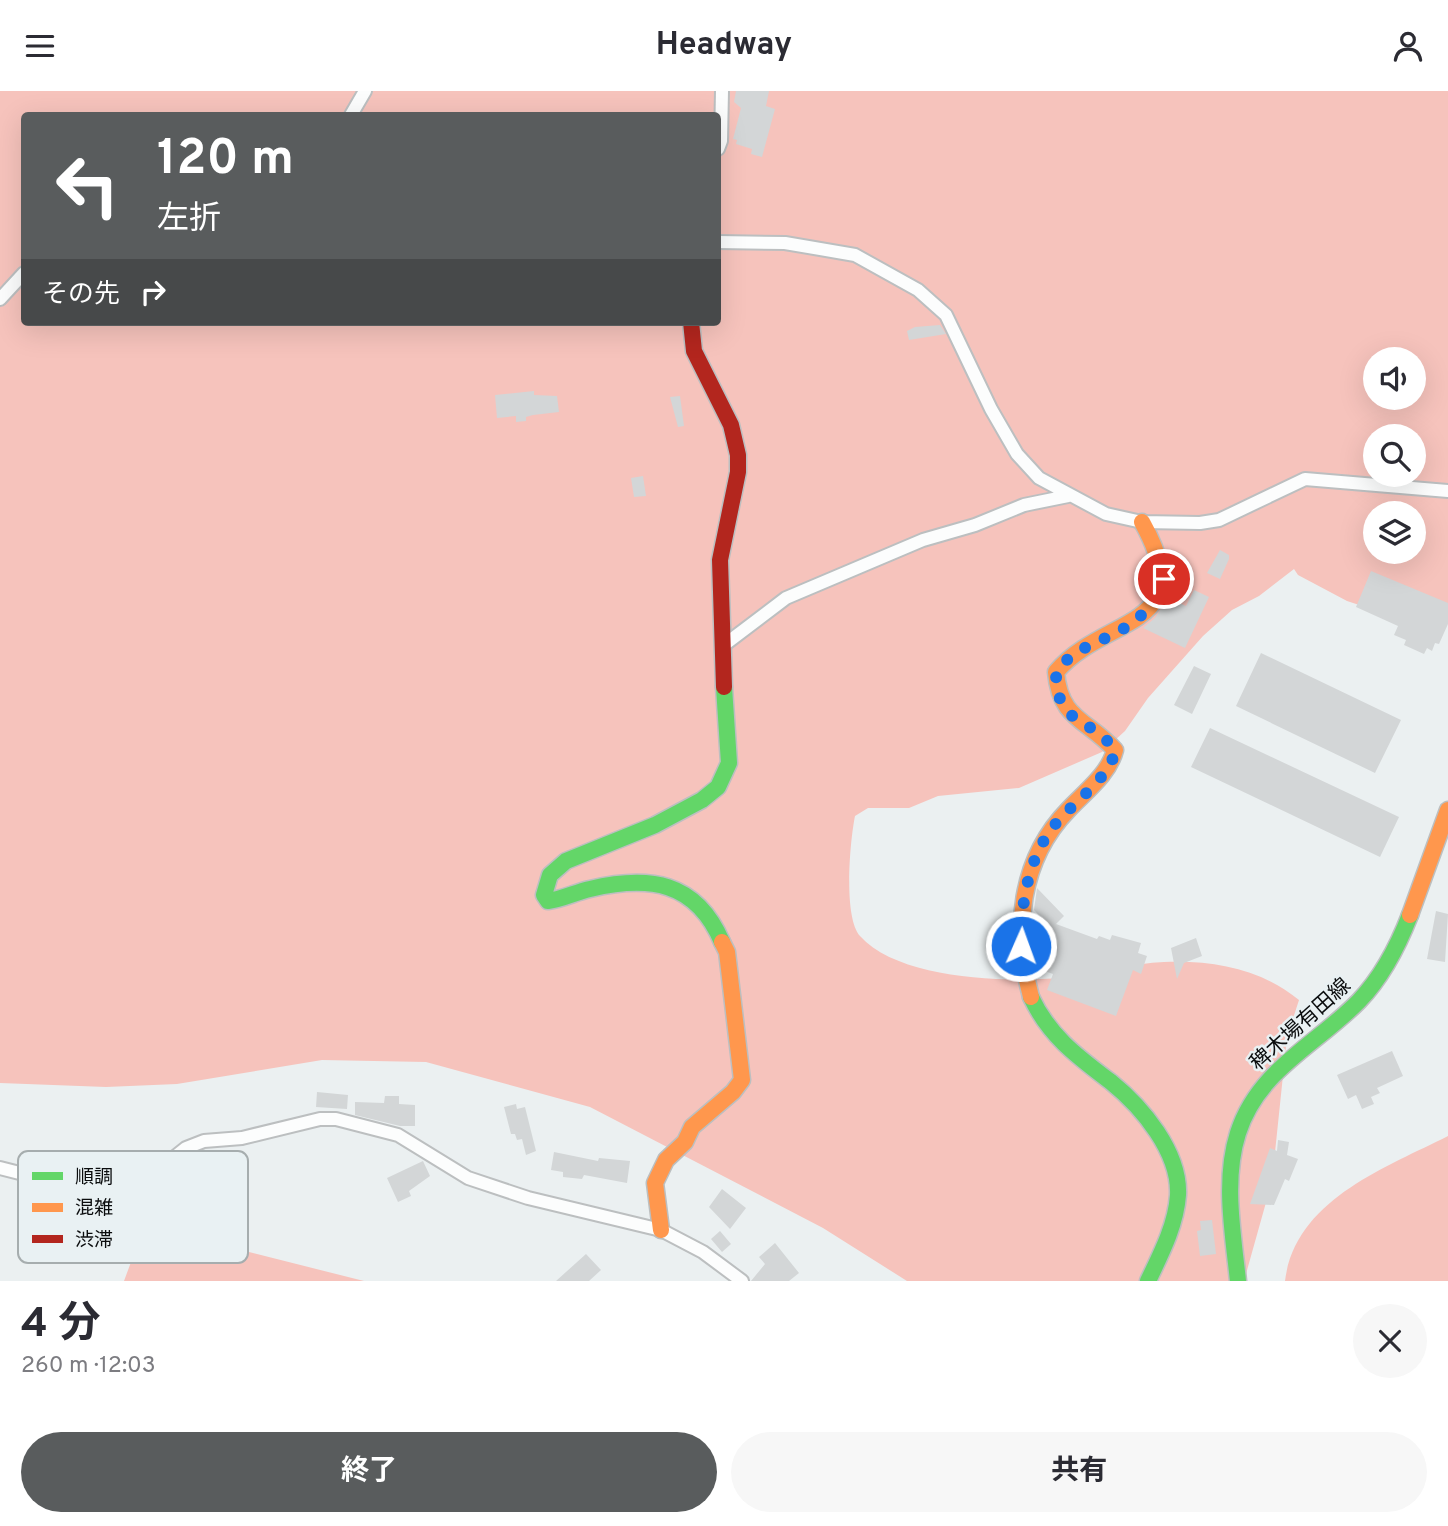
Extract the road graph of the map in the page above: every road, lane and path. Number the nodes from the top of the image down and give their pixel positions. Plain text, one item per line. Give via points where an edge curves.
1 (365, 91) edge
2 (722, 91) edge
3 (353, 112) edge
4 (721, 141) edge
5 (721, 242) edge
6 (21, 275) edge
7 (0, 299) edge
8 (691, 326) edge
9 (1448, 491) edge
10 (1068, 496) junction
11 (1142, 522) junction
12 (724, 645) junction
13 (1448, 810) edge
14 (182, 1151) edge
15 (0, 1168) edge
16 (18, 1173) edge
17 (661, 1230) junction
18 (742, 1281) edge
19 (1148, 1281) edge
20 (1238, 1281) edge

1 - 3 street
2 - 4 street
5 - 10 street via 785,243 855,255 918,290 946,315 1017,454 1039,478
6 - 7 street
8 - 12 street via 694,351 731,425 738,455 720,560
9 - 11 street via 1306,479 1219,520
10 - 11 street via 1106,515
10 - 12 street via 1024,505 923,540 786,599
11 - 19 street via 1158,548 1164,579 1156,596 1135,622 1080,648 1056,672 1060,706 1104,735 1115,750 1114,758 1046,836 1024,894 1021,946 1026,980 1042,1022 1074,1056 1127,1095 1171,1162 1178,1190 1173,1222
12 - 17 street via 727,774 689,809 566,861 550,872 545,882 548,901 630,881 687,892 720,933 727,953 742,1080 692,1127 685,1142 666,1160 655,1183
13 - 20 street, 稗木場有田線 via 1383,970 1347,1012 1277,1069 1247,1107 1228,1186
14 - 17 street via 204,1141 335,1119 398,1135 468,1178 528,1198
15 - 16 street
17 - 18 street via 703,1252

